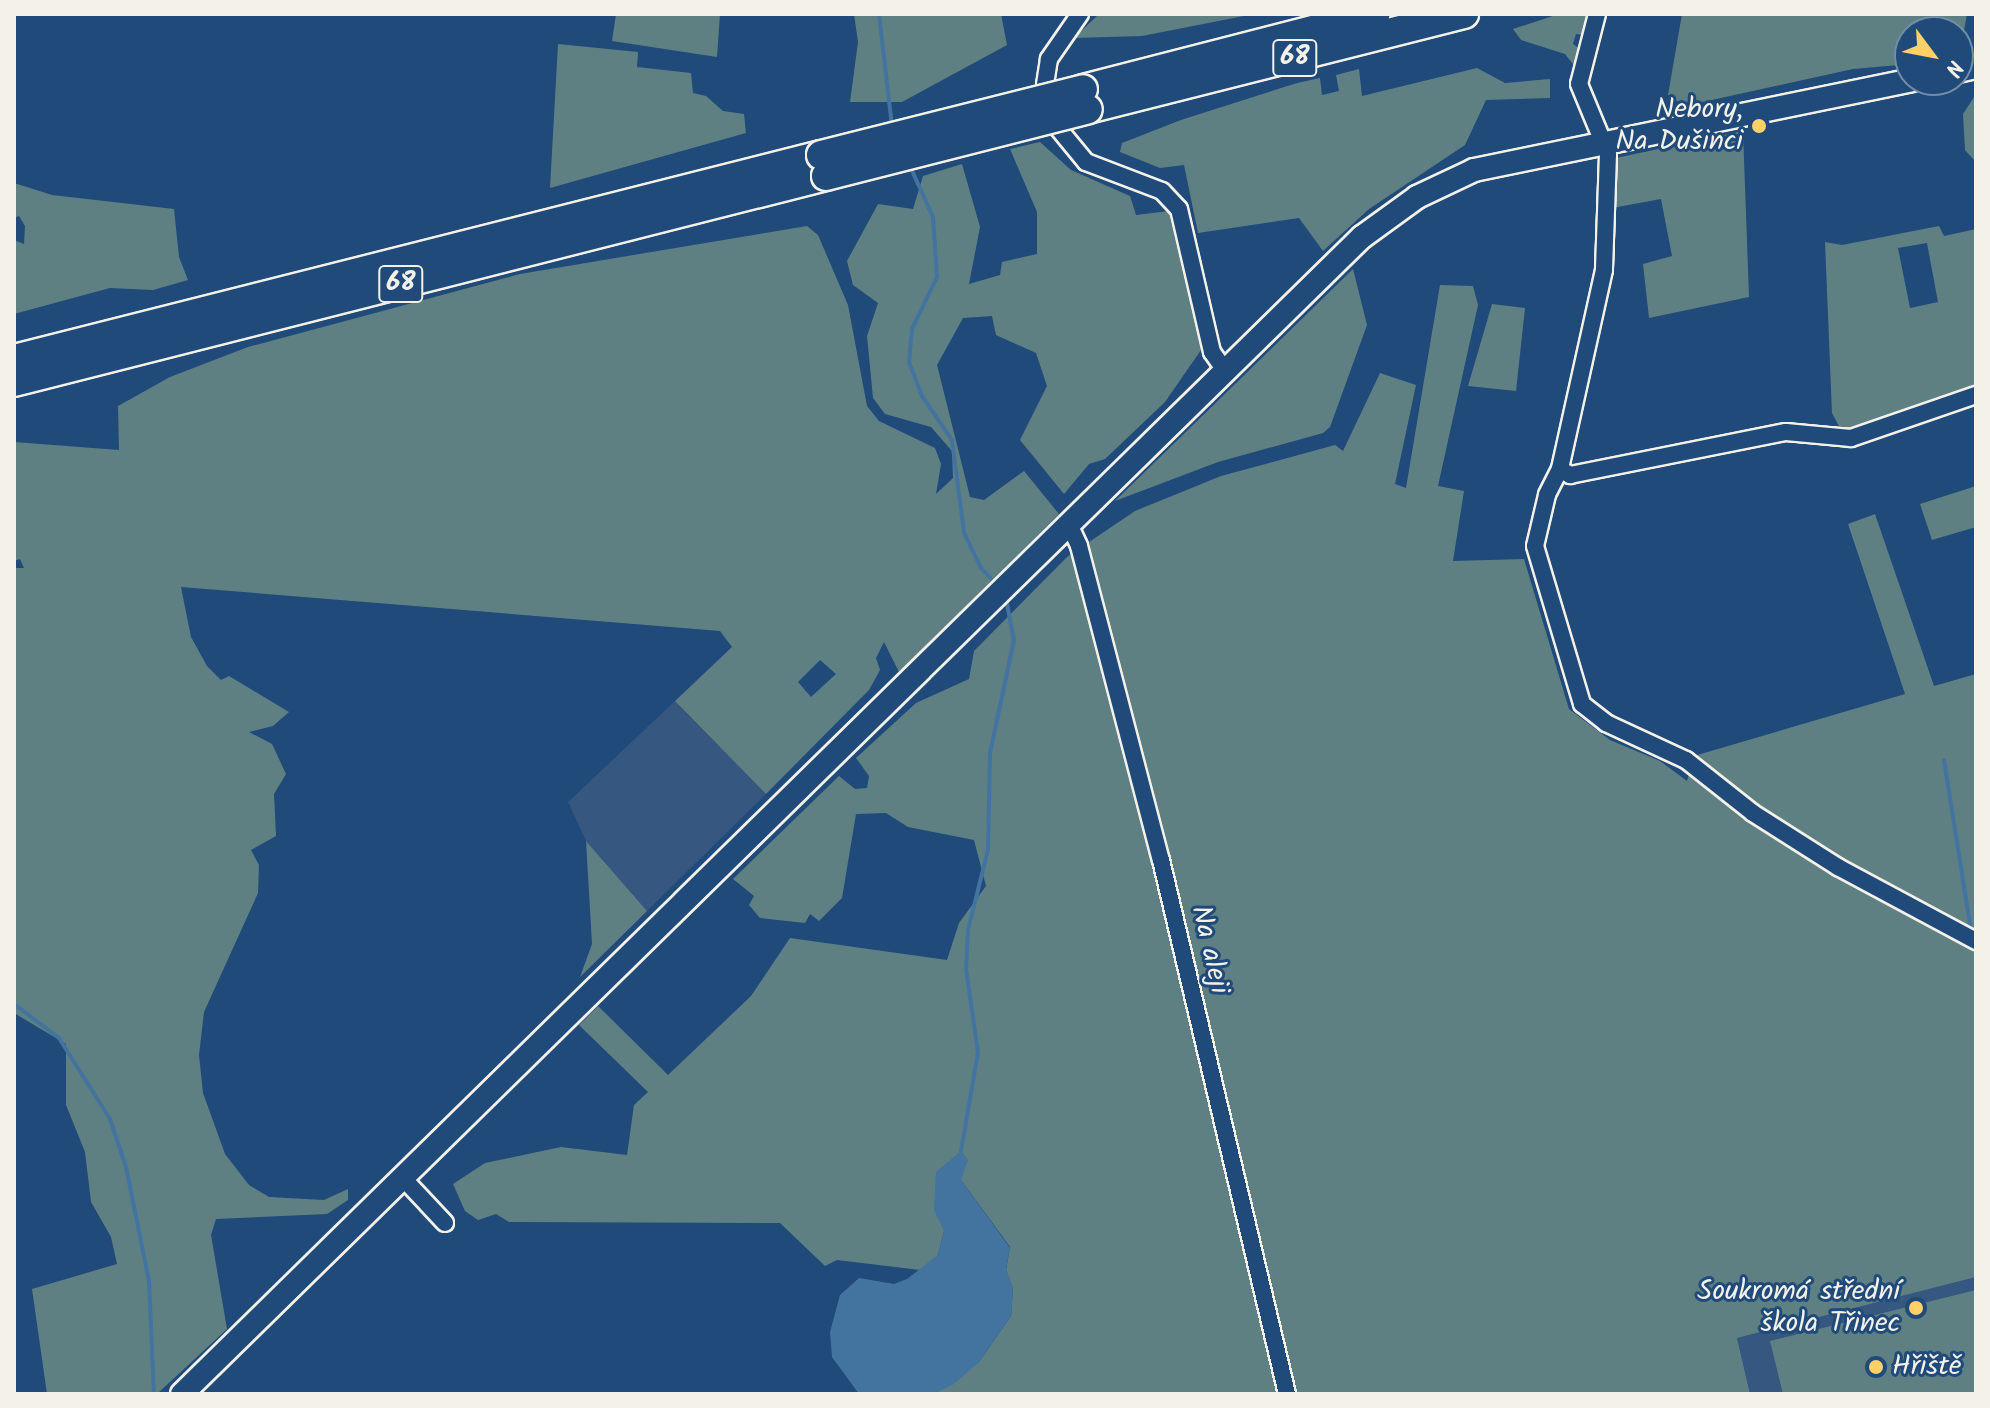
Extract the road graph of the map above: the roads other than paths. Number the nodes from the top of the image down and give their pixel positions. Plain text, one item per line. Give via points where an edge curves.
1 (1080, 14) edge
2 (1376, 14) edge
3 (1464, 14) edge
4 (1597, 14) edge
5 (1894, 84) edge
6 (1086, 99) junction
7 (1606, 143) junction
8 (823, 166) junction
9 (14, 359) edge
10 (1224, 369) junction
11 (14, 382) edge
12 (1976, 395) edge
13 (1560, 469) junction
14 (1068, 522) junction
15 (1976, 941) edge
16 (402, 1177) junction
17 (445, 1223) dead end
18 (188, 1388) edge
19 (1287, 1394) edge

1 - 10 street via 1049,59 1045,85 1053,122 1086,162 1162,191 1179,209 1212,352
2 - 6 highway, 68
3 - 6 highway, 68
4 - 7 street via 1579,84
5 - 7 main road
6 - 8 highway, 68, bridge
7 - 10 main road via 1474,170 1417,197 1362,237
7 - 13 street via 1604,270
8 - 9 highway, 68
8 - 11 highway, 68
10 - 14 main road
12 - 13 street via 1851,438 1786,432 1570,475
13 - 15 street via 1547,495 1535,546 1582,704 1606,723 1686,760 1753,813 1838,867
14 - 16 main road
14 - 19 street, Na aleji via 1161,860
16 - 17 street
16 - 18 main road

